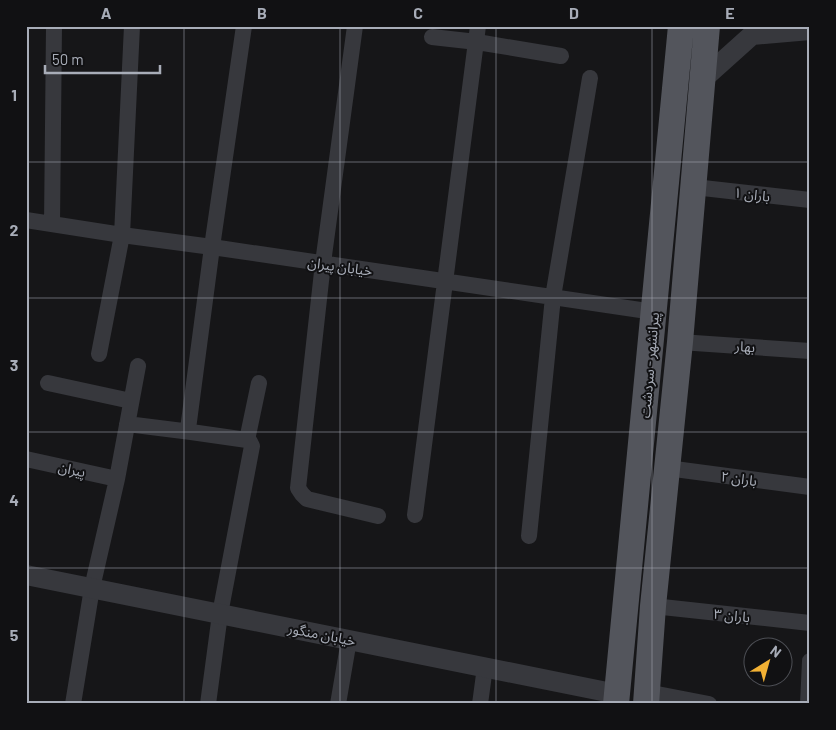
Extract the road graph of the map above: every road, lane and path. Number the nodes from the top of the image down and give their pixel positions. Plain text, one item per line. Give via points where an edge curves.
1 (54, 26) edge
2 (132, 26) edge
3 (244, 26) edge
4 (355, 26) edge
5 (680, 26) edge
6 (707, 26) edge
7 (810, 30) edge
8 (478, 34) edge
9 (432, 37) dead end
10 (560, 56) dead end
11 (590, 78) dead end
12 (703, 79) junction
13 (694, 187) junction
14 (810, 200) edge
15 (26, 220) edge
16 (52, 224) junction
17 (122, 235) junction
18 (212, 247) junction
19 (323, 263) junction
20 (446, 281) junction
21 (553, 297) junction
22 (654, 312) junction
23 (680, 342) junction
24 (810, 351) edge
25 (99, 354) dead end
26 (138, 366) dead end
27 (48, 382) dead end
28 (259, 382) dead end
29 (131, 401) junction
30 (127, 424) junction
31 (191, 432) junction
32 (247, 440) junction
33 (26, 459) edge
34 (668, 468) junction
35 (117, 478) junction
36 (810, 487) edge
37 (416, 515) dead end
38 (378, 516) dead end
39 (530, 536) dead end
40 (26, 575) edge
41 (92, 588) junction
42 (653, 606) junction
43 (220, 614) junction
44 (810, 624) edge
45 (349, 640) junction
46 (810, 661) edge
47 (485, 667) junction
48 (646, 698) edge
49 (617, 699) edge
50 (73, 704) edge
51 (208, 704) edge
52 (338, 704) edge
53 (480, 704) edge
54 (709, 704) edge
55 (808, 704) edge

1 - 16 street
2 - 17 street
3 - 18 street
4 - 19 street
5 - 22 main road, پیرانشهر - سردشت
6 - 12 main road
7 - 12 street via 752,35
8 - 9 street
8 - 10 street
8 - 20 street
11 - 21 street
12 - 13 main road
13 - 14 street, باران ۱
13 - 23 main road
15 - 16 street, خیابان پیران
16 - 17 street, خیابان پیران
17 - 18 street, خیابان پیران
17 - 25 street
18 - 19 street, خیابان پیران
18 - 31 street via 188,429
19 - 20 street, خیابان پیران
19 - 38 street via 298,488 307,499
20 - 21 street, خیابان پیران
20 - 37 street
21 - 22 street, خیابان پیران
21 - 39 street
22 - 49 main road, پیرانشهر - سردشت
23 - 24 street, بهار
23 - 34 main road
26 - 29 street
27 - 29 street
28 - 32 street
29 - 30 street
30 - 31 street
30 - 35 street
31 - 32 street
32 - 43 street via 252,446
33 - 35 street, پیران
34 - 36 street, باران ۲
34 - 42 main road
35 - 41 street
40 - 41 street, خیابان منگور
41 - 43 street, خیابان منگور
41 - 50 street
42 - 44 street, باران ۳
42 - 48 main road
43 - 45 street, خیابان منگور
43 - 51 street
45 - 47 street, خیابان منگور
45 - 52 street
46 - 55 street
47 - 49 street, خیابان منگور
47 - 53 street
48 - 54 street

